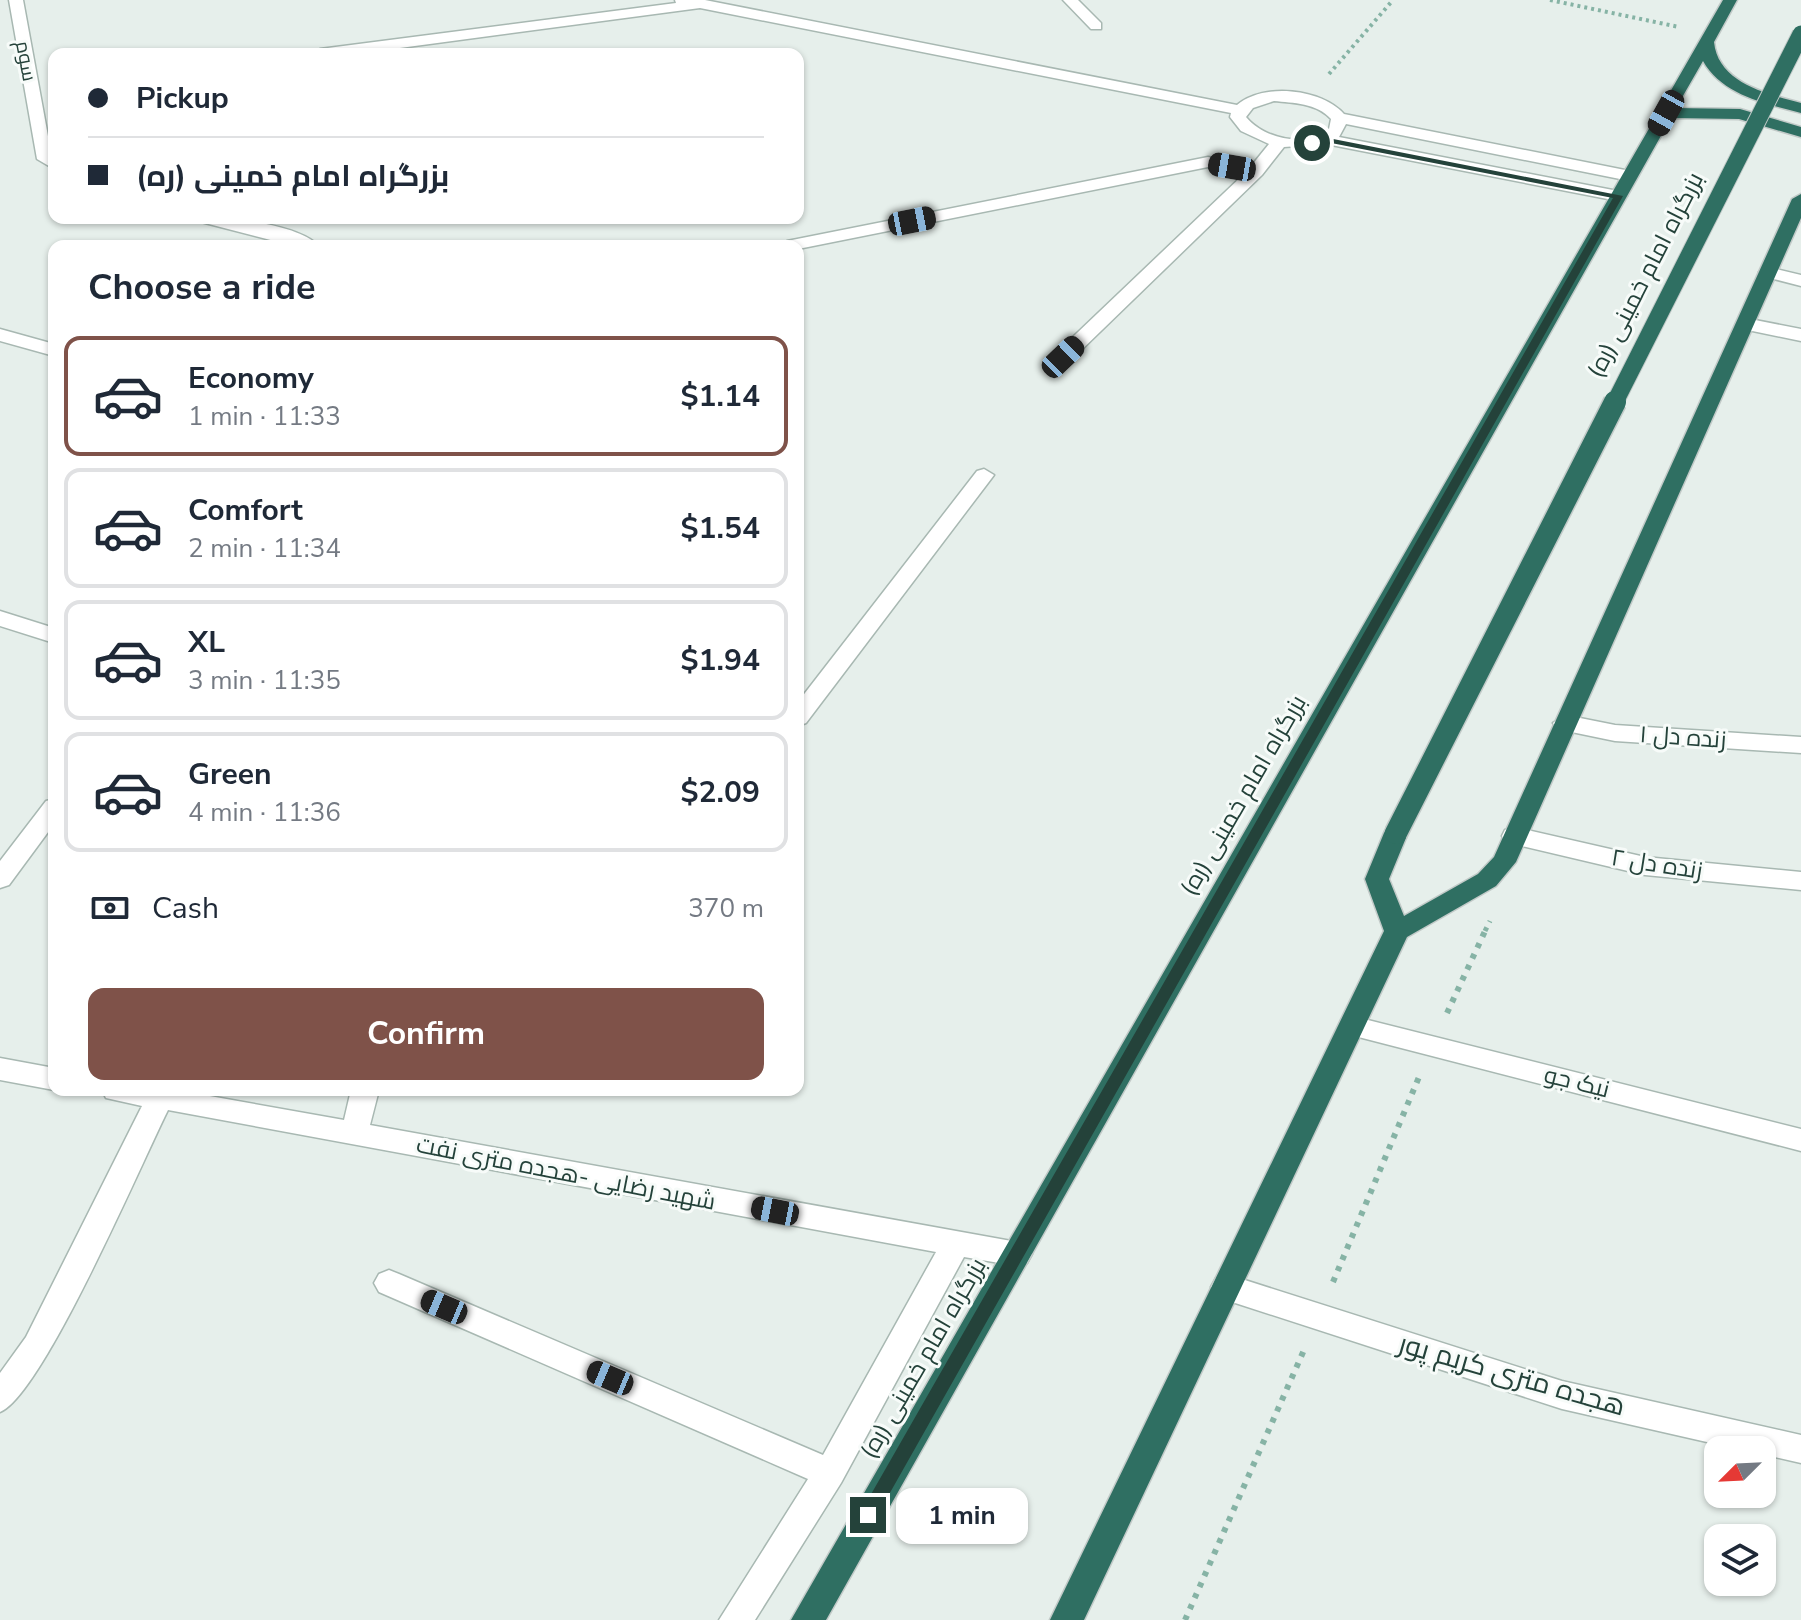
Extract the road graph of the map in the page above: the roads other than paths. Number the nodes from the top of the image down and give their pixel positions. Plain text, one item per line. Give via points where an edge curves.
1 (16, 0) edge
2 (682, 0) edge
3 (1070, 0) edge
4 (1730, 0) edge
5 (701, 4) junction
6 (1096, 26) dead end
7 (1801, 34) edge
8 (1709, 37) junction
9 (366, 48) edge
10 (1744, 89) junction
11 (1801, 97) edge
12 (1801, 108) edge
13 (1240, 110) junction
14 (1666, 113) junction
15 (1339, 118) junction
16 (1801, 132) edge
17 (1326, 139) junction
18 (1279, 143) junction
19 (48, 161) edge
20 (1256, 171) junction
21 (1624, 186) junction
22 (1801, 199) edge
23 (235, 224) edge
24 (294, 240) edge
25 (804, 243) edge
26 (1768, 272) junction
27 (1801, 281) edge
28 (1745, 324) junction
29 (0, 335) edge
30 (1801, 335) edge
31 (48, 348) edge
32 (1063, 357) dead end
33 (984, 475) dead end
34 (0, 618) edge
35 (48, 634) edge
36 (804, 710) edge
37 (1565, 723) junction
38 (1801, 745) edge
39 (48, 819) edge
40 (1514, 836) junction
41 (0, 879) edge
42 (1801, 881) edge
43 (1397, 931) junction
44 (1352, 1026) junction
45 (0, 1069) edge
46 (48, 1078) edge
47 (149, 1096) edge
48 (363, 1096) edge
49 (160, 1098) junction
50 (354, 1133) junction
51 (1801, 1140) edge
52 (955, 1245) junction
53 (1017, 1254) junction
54 (389, 1283) dead end
55 (1226, 1287) junction
56 (0, 1398) edge
57 (1801, 1449) edge
58 (830, 1473) junction
59 (736, 1620) edge
60 (808, 1620) edge
61 (1067, 1620) edge

1 - 19 street, سوم
2 - 5 street
3 - 6 street
4 - 8 highway, بزرگراه امام خمینی (ره)
5 - 9 street
5 - 13 street
7 - 43 highway, بزرگراه امام خمینی (ره), bridge via 1396,833 1377,879
8 - 10 highway via 1712,64
8 - 14 highway, بزرگراه امام خمینی (ره)
10 - 11 highway
10 - 12 highway
13 - 15 street via 1274,96 1321,103
13 - 18 street via 1238,117 1250,133
14 - 16 highway via 1740,114
14 - 21 highway, بزرگراه امام خمینی (ره)
15 - 17 street via 1340,126
15 - 21 street
17 - 18 street
17 - 21 street
18 - 20 street
20 - 25 street via 1208,162
20 - 32 street
21 - 53 highway, بزرگراه امام خمینی (ره)
22 - 26 highway
23 - 24 street
26 - 27 street
26 - 28 highway
28 - 30 street
28 - 37 highway
29 - 31 street
33 - 36 street
34 - 35 street
37 - 38 street, زنده دل ۱ via 1615,733
37 - 40 highway
39 - 41 street
40 - 42 street, زنده دل ۲ via 1645,866
40 - 43 highway via 1504,862 1487,880
43 - 44 highway
44 - 51 street, نیک جو
44 - 55 highway
45 - 46 street
47 - 49 street, شهید رضایی -هجده متری نفت
48 - 50 street
49 - 50 street, شهید رضایی -هجده متری نفت
49 - 56 street via 37,1346
50 - 52 street, شهید رضایی -هجده متری نفت
52 - 53 street, شهید رضایی -هجده متری نفت
52 - 58 street
53 - 60 highway, بزرگراه امام خمینی (ره)
54 - 58 street
55 - 57 street, هجده متری کریم پور via 1562,1395
55 - 61 highway
58 - 59 street

